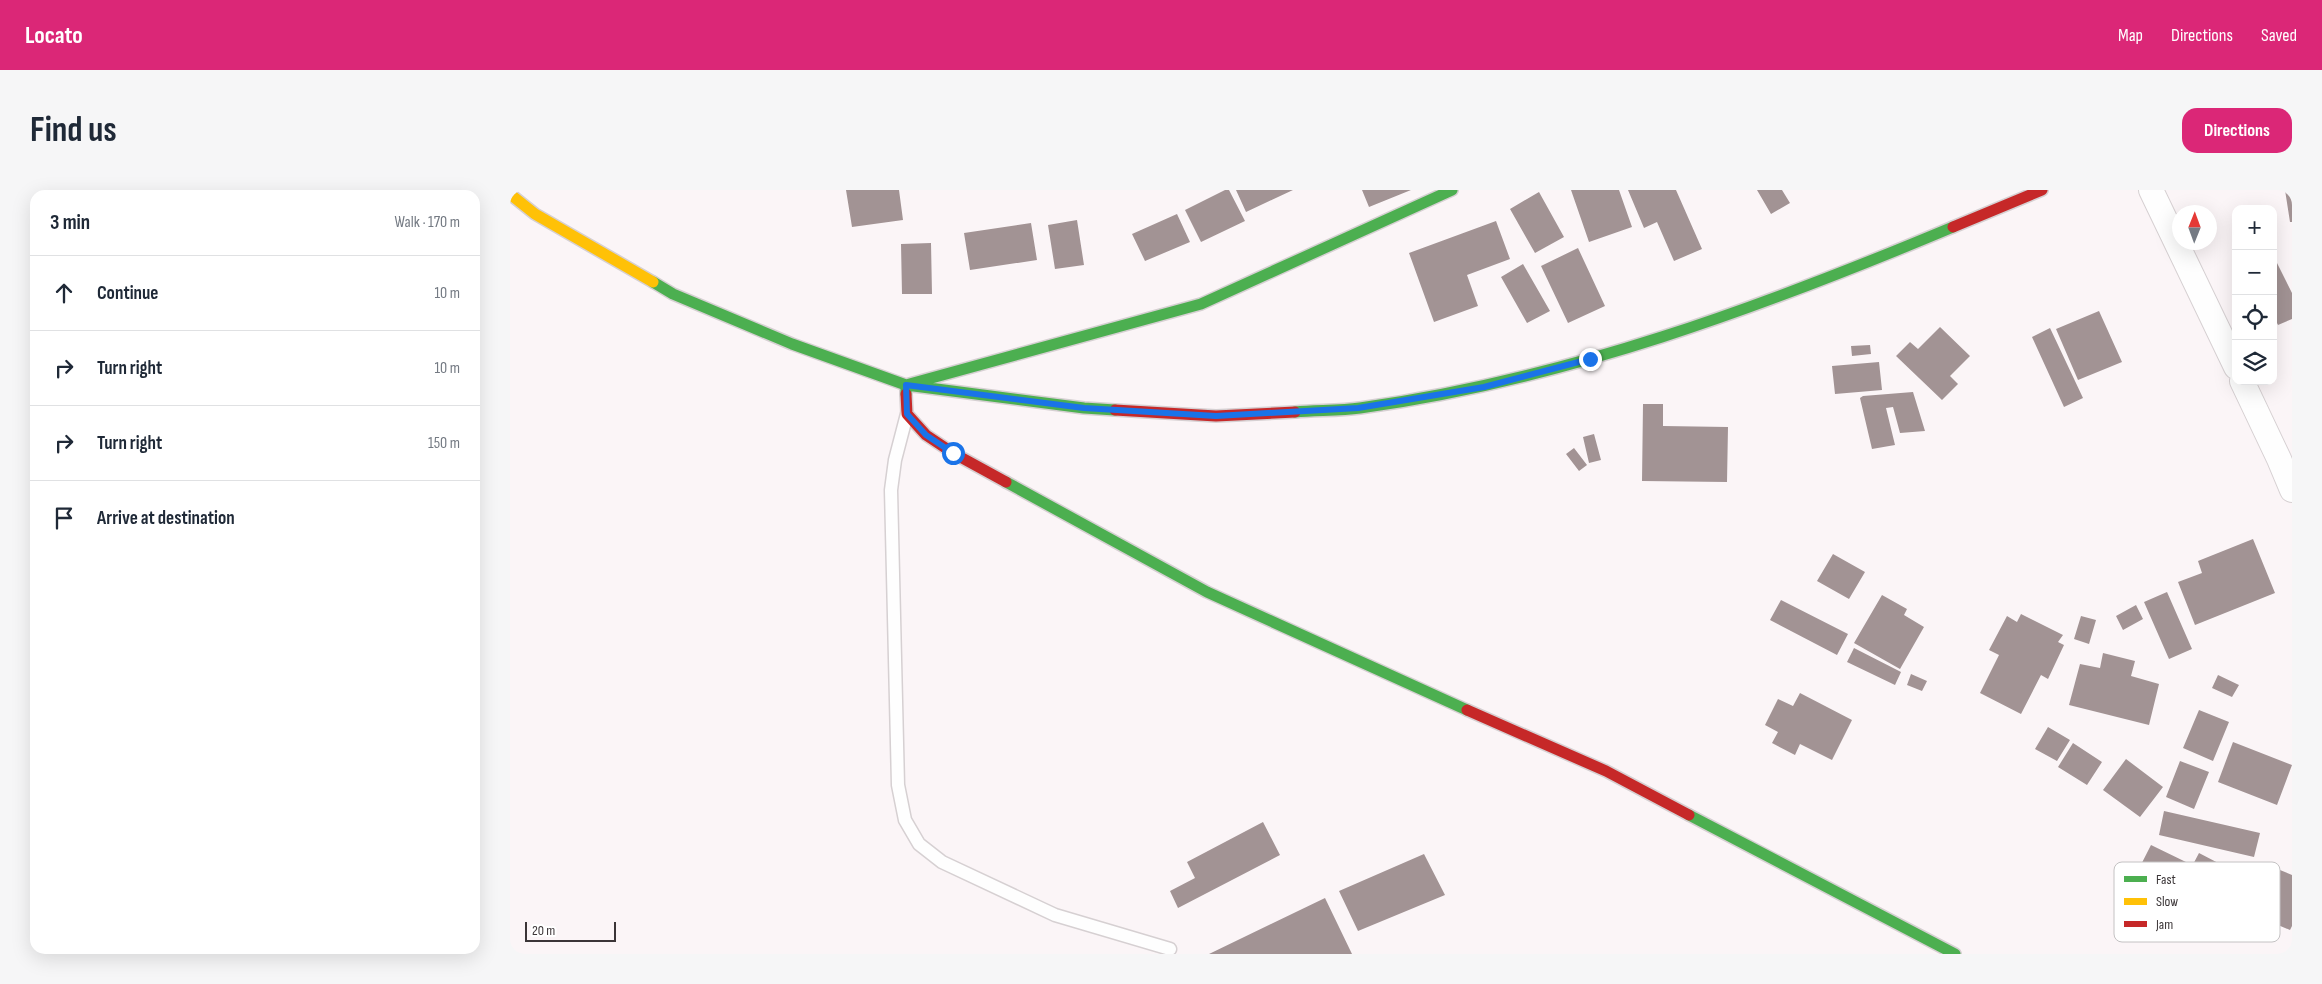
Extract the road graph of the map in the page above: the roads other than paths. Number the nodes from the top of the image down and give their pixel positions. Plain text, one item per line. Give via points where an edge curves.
1 (1452, 190) edge
2 (2042, 190) edge
3 (2151, 190) edge
4 (510, 194) edge
5 (2232, 359) edge
6 (906, 385) junction
7 (2244, 385) edge
8 (907, 414) junction
9 (2292, 490) edge
10 (1170, 948) dead end
11 (1955, 954) edge

1 - 6 street via 1201,304
2 - 6 street via 1772,299 1590,359 1475,389 1358,408 1216,416 1084,408
3 - 5 street
4 - 6 street via 535,214 674,294 792,344
6 - 8 street
7 - 9 street
8 - 10 lane via 891,490 898,785 905,820 919,844 942,862 1055,915
8 - 11 street via 926,435 953,453 1207,592 1606,772

